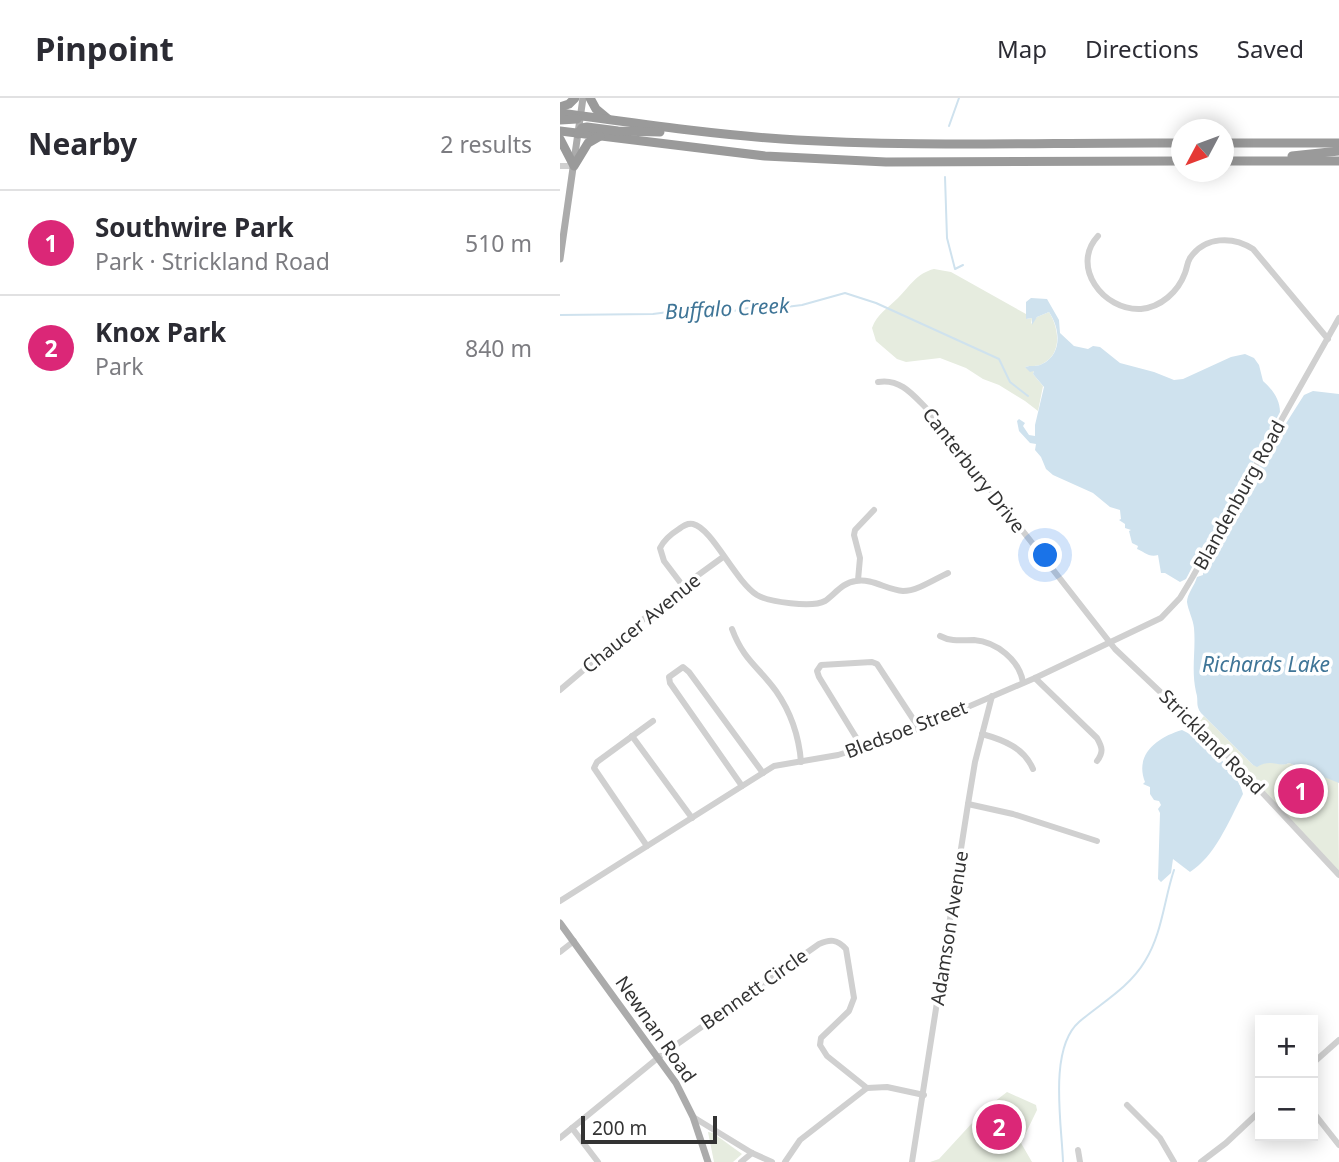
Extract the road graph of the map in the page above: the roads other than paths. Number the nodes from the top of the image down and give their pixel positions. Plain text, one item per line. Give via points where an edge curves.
1 (575, 98) edge
2 (583, 98) edge
3 (590, 98) edge
4 (560, 107) edge
5 (560, 113) edge
6 (581, 116) junction
7 (560, 120) edge
8 (610, 120) junction
9 (560, 131) edge
10 (696, 131) junction
11 (578, 134) junction
12 (600, 136) junction
13 (560, 139) edge
14 (1171, 142) edge
15 (1234, 144) edge
16 (1338, 151) edge
17 (1171, 161) edge
18 (1234, 161) edge
19 (560, 166) edge
20 (574, 166) junction
21 (1098, 236) dead end
22 (560, 259) edge
23 (1339, 318) edge
24 (1328, 339) junction
25 (878, 382) dead end
26 (874, 510) dead end
27 (723, 556) junction
28 (947, 573) dead end
29 (858, 580) junction
30 (683, 586) junction
31 (732, 629) dead end
32 (940, 636) dead end
33 (1111, 643) junction
34 (1035, 678) junction
35 (1023, 682) junction
36 (560, 690) edge
37 (992, 696) junction
38 (653, 721) dead end
39 (919, 728) junction
40 (982, 734) junction
41 (632, 736) junction
42 (862, 747) junction
43 (1097, 761) dead end
44 (801, 762) junction
45 (1033, 769) dead end
46 (763, 773) junction
47 (743, 786) junction
48 (968, 804) junction
49 (692, 818) junction
50 (1097, 841) dead end
51 (647, 846) junction
52 (1339, 875) edge
53 (560, 901) edge
54 (560, 923) edge
55 (574, 941) junction
56 (560, 952) edge
57 (1339, 1040) edge
58 (659, 1057) junction
59 (1318, 1059) edge
60 (867, 1088) junction
61 (924, 1095) junction
62 (1127, 1105) dead end
63 (1255, 1116) edge
64 (693, 1117) junction
65 (1318, 1119) edge
66 (572, 1128) junction
67 (1339, 1131) edge
68 (1332, 1137) junction
69 (560, 1138) edge
70 (1339, 1145) edge
71 (1078, 1150) dead end
72 (752, 1153) junction
73 (598, 1162) edge
74 (709, 1162) edge
75 (741, 1162) edge
76 (772, 1162) edge
77 (785, 1162) edge
78 (912, 1162) edge
79 (1080, 1162) edge
80 (1174, 1162) edge
81 (1200, 1162) edge

1 - 4 highway
2 - 6 main road
3 - 8 highway
5 - 6 highway
6 - 7 highway
6 - 8 highway
6 - 11 main road
8 - 10 highway
9 - 11 highway
10 - 11 highway via 587,127
10 - 14 highway via 949,145
11 - 12 highway
11 - 20 main road
12 - 17 highway via 765,156 886,162
12 - 20 highway via 588,143
13 - 20 highway
15 - 16 highway
16 - 18 highway
19 - 20 street
20 - 22 main road
21 - 24 street via 1086,255 1090,275 1097,290 1120,306 1141,309 1162,302 1177,289 1197,251 1214,241 1236,241 1253,249
23 - 24 street, Blandenburg Road
24 - 33 street, Blandenburg Road via 1180,598 1161,618
25 - 33 street, Canterbury Drive via 898,384 929,411
26 - 29 street via 854,535 860,558
27 - 29 street via 752,591 766,598 817,604
27 - 30 street, Chaucer Avenue
27 - 30 street via 700,527 687,524 671,535 660,554
28 - 29 street via 902,591
30 - 36 street, Chaucer Avenue
31 - 44 street via 742,652 783,704 796,734
32 - 35 street via 977,640 999,649 1014,662
33 - 34 street, Bledsoe Street
33 - 52 street, Strickland Road via 1230,758
34 - 35 street, Bledsoe Street
34 - 43 street via 1097,738 1102,747
35 - 37 street, Bledsoe Street
37 - 39 street, Bledsoe Street
37 - 40 street, Adamson Avenue
38 - 41 street
39 - 42 street, Bledsoe Street
39 - 42 street via 877,664 821,664 819,677
40 - 45 street via 1012,744
40 - 48 street, Adamson Avenue
41 - 49 street
41 - 51 street via 594,768
42 - 44 street, Bledsoe Street
44 - 46 street, Bledsoe Street via 774,766
46 - 47 street, Bledsoe Street
46 - 47 street via 683,667 669,677 670,683
47 - 49 street, Bledsoe Street
48 - 50 street
48 - 61 street, Adamson Avenue
49 - 51 street, Bledsoe Street
51 - 53 street, Bledsoe Street
54 - 55 main road, Newnan Road
55 - 56 street
55 - 58 main road, Newnan Road
57 - 59 street
58 - 60 street, Bennett Circle via 818,944 836,941 846,949 855,998 820,1045
58 - 64 main road, Newnan Road
58 - 66 street
60 - 61 street
60 - 77 street via 800,1140
61 - 78 street, Adamson Avenue
62 - 80 street via 1160,1138
63 - 81 street
64 - 72 street
64 - 74 main road, Newnan Road
65 - 68 street
66 - 69 street
66 - 73 street
67 - 68 street
68 - 70 street
71 - 79 street
72 - 75 street
72 - 76 street

